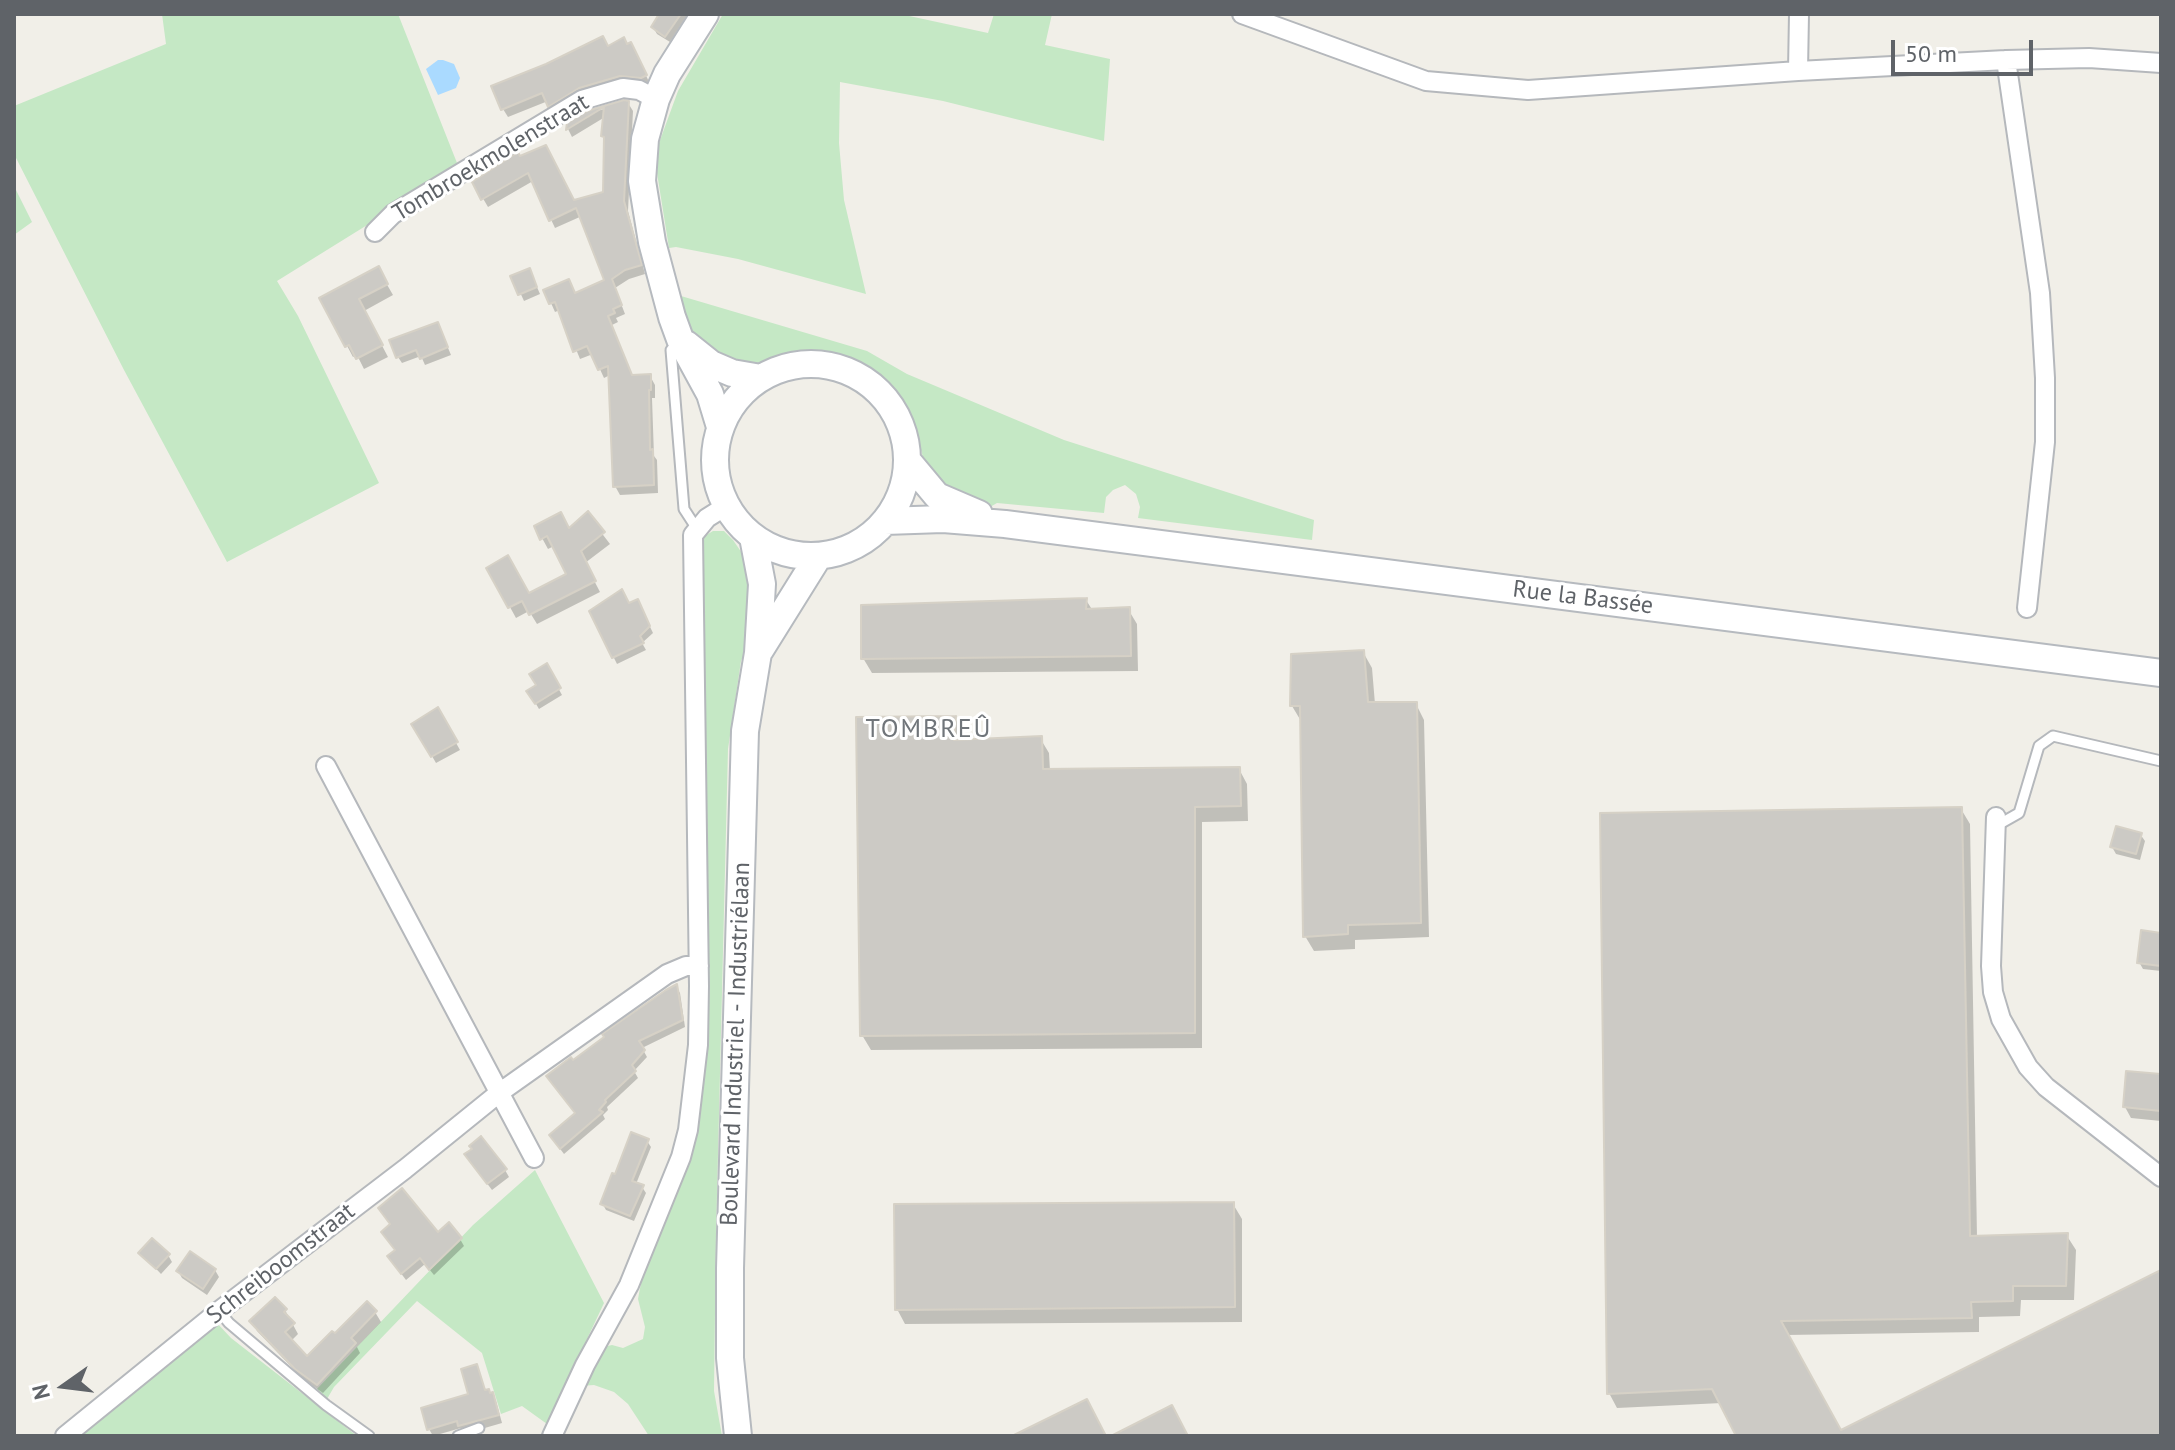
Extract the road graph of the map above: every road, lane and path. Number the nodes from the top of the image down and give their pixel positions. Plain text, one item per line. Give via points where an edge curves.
1 (705, 14) edge
2 (1242, 14) edge
3 (1799, 14) edge
4 (2006, 60) junction
5 (2161, 63) edge
6 (1798, 71) junction
7 (656, 99) junction
8 (375, 232) dead end
9 (680, 339) junction
10 (761, 378) junction
11 (720, 427) junction
12 (907, 460) junction
13 (726, 506) junction
14 (885, 521) junction
15 (1005, 524) junction
16 (697, 529) junction
17 (753, 537) junction
18 (818, 557) junction
19 (2027, 608) dead end
20 (758, 653) junction
21 (2161, 673) edge
22 (2161, 761) edge
23 (326, 766) dead end
24 (1996, 822) joint
25 (699, 966) junction
26 (499, 1093) junction
27 (534, 1158) dead end
28 (2161, 1177) edge
29 (219, 1311) junction
30 (479, 1428) dead end
31 (65, 1436) edge
32 (369, 1436) edge
33 (458, 1436) edge
34 (552, 1436) edge
35 (738, 1436) edge

1 - 7 main road
2 - 6 street via 1426,81 1486,88 1528,90
3 - 6 street
4 - 5 street
4 - 6 street
4 - 19 street via 2040,293 2045,378 2045,442
7 - 8 street, Tombroekmolenstraat via 623,88 582,100 393,214
7 - 9 main road via 645,139 642,181 652,242
9 - 10 main road via 711,364
9 - 11 main road via 710,394
9 - 16 lane via 671,350 681,478 684,509
10 - 11 main road via 737,399
10 - 12 main road via 802,365 836,367 859,377 894,413
11 - 13 main road via 715,472
12 - 14 main road via 900,496
12 - 15 main road, Rue la Bassée via 937,496
13 - 16 street
13 - 17 main road
14 - 15 main road, Rue la Bassée
14 - 18 main road via 858,544
15 - 21 main road, Rue la Bassée
16 - 25 street via 692,556
17 - 18 main road via 791,555
17 - 20 main road, Boulevard Industriel - Industriélaan via 762,584
18 - 20 main road, Boulevard Industriel - Industriélaan
20 - 35 main road, Boulevard Industriel - Industriélaan via 745,731 732,1189 730,1358
22 - 24 lane via 2053,736 2039,746 2019,813
23 - 26 street
24 - 28 street via 1991,966 1993,992 2013,1043 2046,1087
25 - 26 street, Schreiboomstraat via 667,974
25 - 34 street via 695,1088 681,1157 629,1285
26 - 27 street
26 - 29 street, Schreiboomstraat
29 - 31 street, Schreiboomstraat
29 - 32 lane
30 - 33 lane

